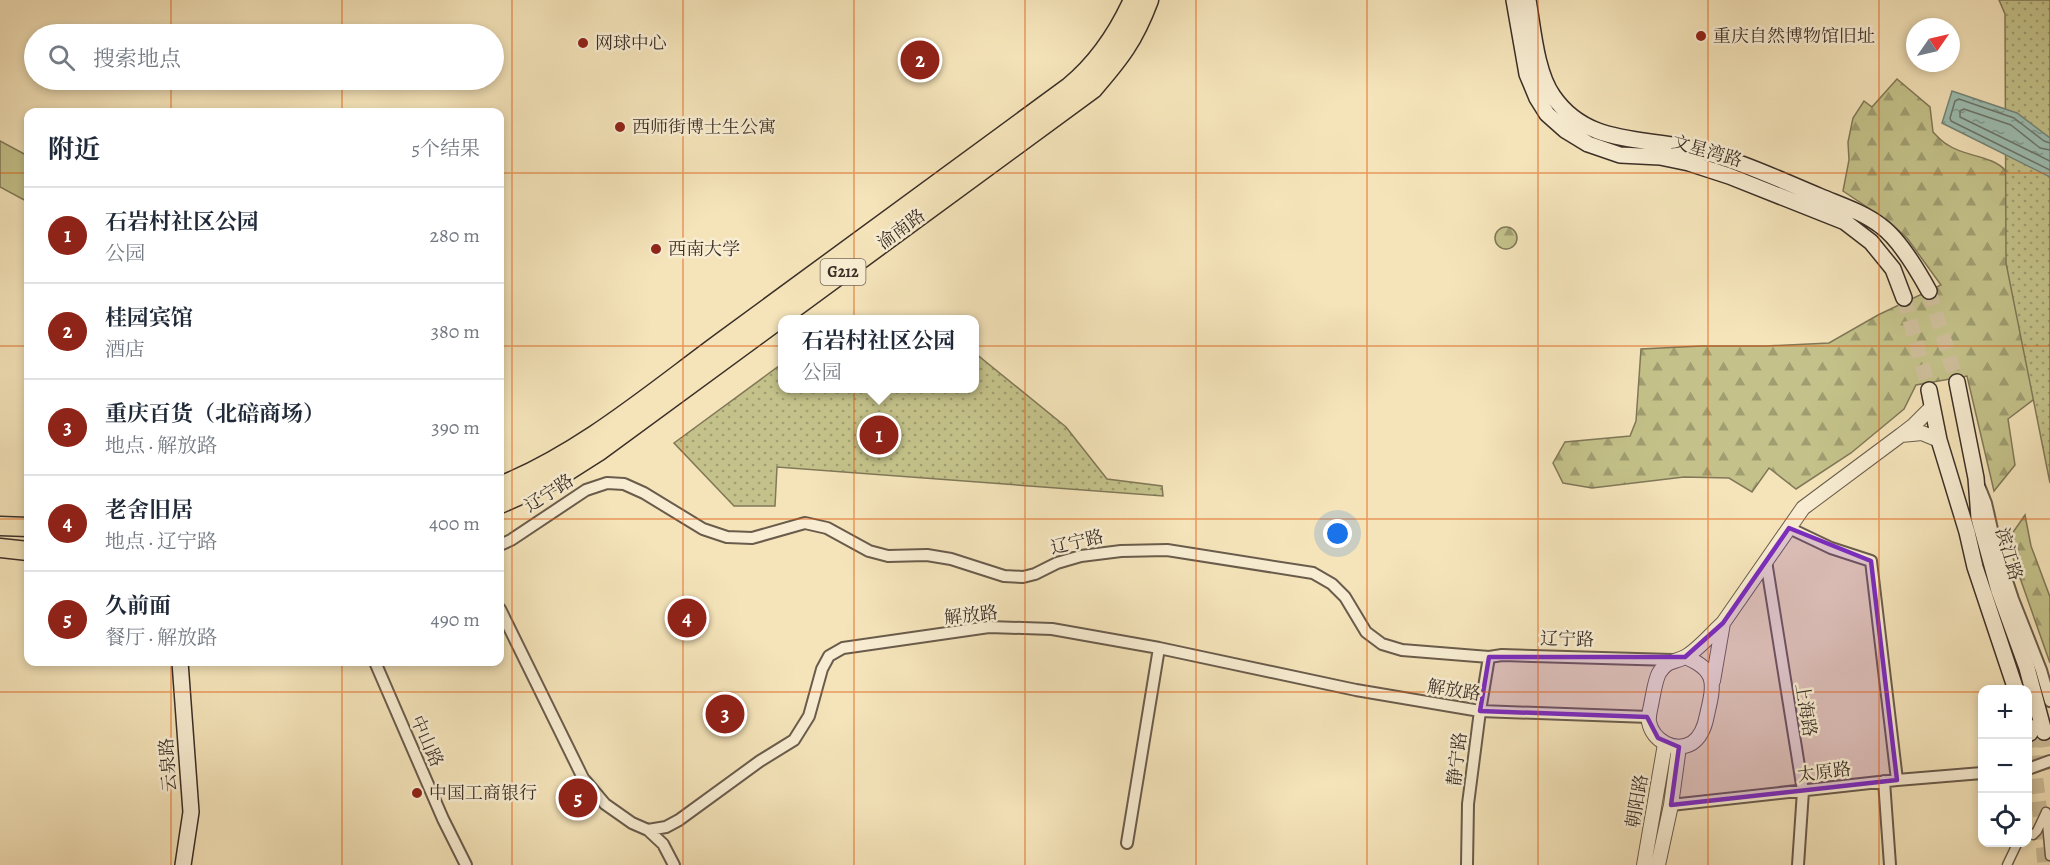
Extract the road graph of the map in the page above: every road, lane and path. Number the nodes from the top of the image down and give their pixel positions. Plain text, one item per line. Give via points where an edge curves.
1 (1133, 0) edge
2 (1149, 0) edge
3 (1514, 0) edge
4 (1527, 0) edge
5 (1929, 291) tunnel mouth
6 (1904, 298) tunnel mouth
7 (786, 315) edge
8 (778, 321) edge
9 (1957, 382) tunnel mouth
10 (1929, 390) tunnel mouth
11 (1932, 407) junction
12 (1901, 435) junction
13 (1939, 440) junction
14 (1976, 478) junction
15 (504, 484) edge
16 (504, 502) edge
17 (0, 525) edge
18 (24, 527) edge
19 (1789, 528) junction
20 (504, 543) edge
21 (0, 548) edge
22 (24, 551) edge
23 (1766, 561) junction
24 (504, 617) edge
25 (1723, 623) junction
26 (1159, 648) junction
27 (1489, 657) junction
28 (1679, 658) junction
29 (180, 666) edge
30 (377, 666) edge
31 (1713, 681) junction
32 (2014, 685) edge
33 (2050, 701) edge
34 (1480, 711) junction
35 (1649, 717) junction
36 (2034, 730) edge
37 (1665, 744) junction
38 (1679, 747) junction
39 (2050, 761) edge
40 (2032, 768) edge
41 (1978, 773) edge
42 (1897, 780) junction
43 (1884, 781) junction
44 (1803, 791) junction
45 (1671, 805) junction
46 (648, 830) junction
47 (2032, 835) edge
48 (1127, 843) dead end
49 (2016, 847) edge
50 (2050, 856) edge
51 (183, 865) edge
52 (466, 865) edge
53 (675, 865) edge
54 (1467, 865) edge
55 (1644, 865) edge
56 (1658, 865) edge
57 (1798, 865) edge
58 (1890, 865) edge
59 (2007, 865) edge

1 - 15 highway, 渝南路 / G212 via 1109,43 1069,87 616,418 552,461
2 - 7 highway, 渝南路 / G212 via 1123,53 1093,89
3 - 6 main road, 文星湾路 via 1527,74 1547,114 1565,130 1588,144 1620,155 1660,157 1729,176 1845,222 1870,242 1893,269
4 - 5 main road, 文星湾路 via 1546,82 1552,95 1574,118 1617,138 1688,148 1732,160 1852,210 1881,226 1914,264
8 - 16 highway, 渝南路 / G212 via 598,453 554,480
9 - 14 main road, 滨江路
10 - 11 main road, 滨江路
11 - 12 street
11 - 13 main road, 滨江路
12 - 13 street via 1922,433
12 - 19 street via 1803,508
13 - 32 main road, 滨江路
14 - 33 street
14 - 36 main road, 滨江路 via 1979,518 1999,591 2027,668
17 - 18 highway
19 - 23 street
19 - 42 street via 1871,561
20 - 27 street, 辽宁路 via 586,489 607,483 624,484 727,537 752,538 805,523 827,528 869,551 888,556 951,559 1004,576 1035,574 1081,556 1167,550 1314,573 1345,597 1366,632 1382,645
21 - 22 highway
23 - 25 street
23 - 44 street, 上海路
24 - 46 street via 583,778 605,804
25 - 28 street
25 - 31 street
26 - 34 street, 解放路 via 1356,690
26 - 46 street, 解放路 via 1052,629 989,627 843,648 826,663 809,716 794,740 679,820
26 - 48 street
27 - 28 street, 辽宁路
27 - 34 street, 静宁路
28 - 31 street via 1700,663
28 - 35 street via 1658,675
29 - 51 main road, 云泉路 via 191,812
30 - 52 street, 中山路
31 - 38 street via 1701,734
34 - 35 street, 解放路
34 - 54 street, 静宁路 via 1468,804
35 - 37 street via 1652,731
37 - 38 street
37 - 55 street, 朝阳路
38 - 45 street
39 - 40 street
41 - 42 street, 太原路
42 - 43 street, 太原路
43 - 44 street, 太原路
43 - 58 street
44 - 45 street, 太原路
44 - 57 street, 上海路
45 - 56 street
46 - 53 street via 663,844
47 - 50 street via 2046,812
49 - 59 street

